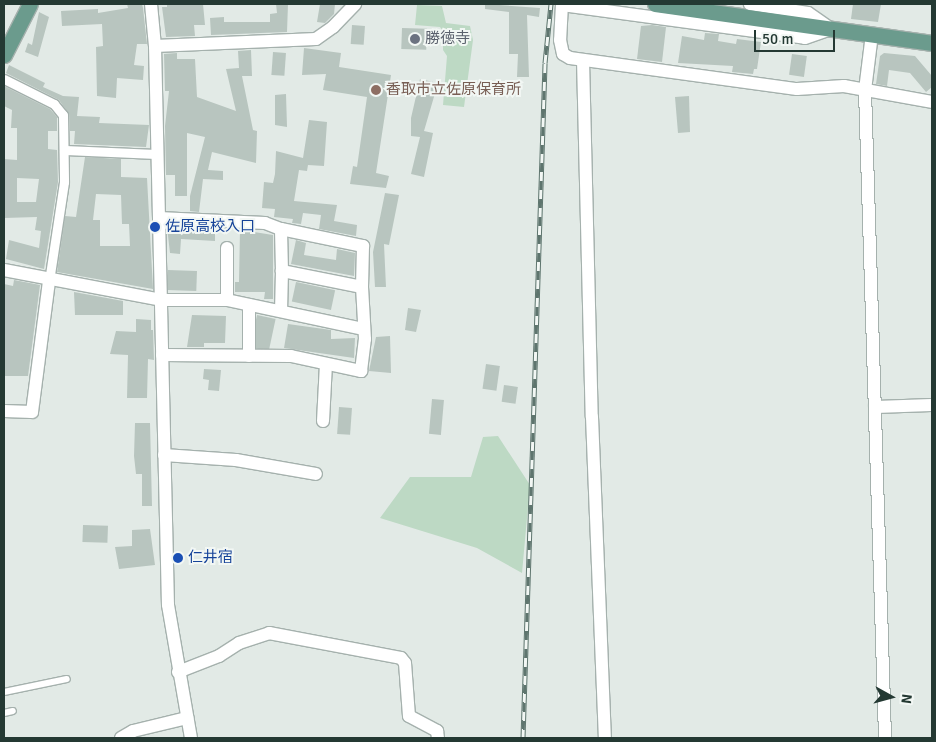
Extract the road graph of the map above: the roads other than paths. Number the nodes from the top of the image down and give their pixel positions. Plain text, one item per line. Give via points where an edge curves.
1 (30, 4) edge
2 (151, 4) edge
3 (354, 4) edge
4 (562, 4) edge
5 (655, 4) edge
6 (748, 7) edge
7 (832, 29) junction
8 (872, 34) junction
9 (932, 43) edge
10 (155, 46) junction
11 (4, 55) edge
12 (583, 60) junction
13 (4, 79) edge
14 (865, 90) junction
15 (932, 102) edge
16 (64, 150) junction
17 (157, 154) junction
18 (159, 218) junction
19 (282, 229) junction
20 (227, 248) dead end
21 (4, 270) edge
22 (282, 271) junction
23 (49, 281) junction
24 (362, 287) junction
25 (161, 300) junction
26 (227, 300) junction
27 (249, 305) junction
28 (281, 311) junction
29 (364, 329) junction
30 (162, 355) junction
31 (249, 356) junction
32 (326, 364) junction
33 (932, 405) edge
34 (875, 407) junction
35 (4, 411) edge
36 (323, 421) dead end
37 (164, 455) junction
38 (316, 474) dead end
39 (178, 672) junction
40 (66, 679) dead end
41 (4, 692) edge
42 (13, 711) dead end
43 (4, 713) edge
44 (187, 718) junction
45 (145, 733) edge
46 (121, 738) edge
47 (191, 738) edge
48 (438, 738) edge
49 (605, 738) edge
50 (885, 738) edge

1 - 11 main road
2 - 10 street
3 - 10 street via 316,39
4 - 7 street via 805,38
4 - 12 street via 563,54
5 - 6 main road
6 - 7 main road
7 - 8 main road
8 - 9 main road
8 - 14 street
10 - 17 street
12 - 14 street via 797,89 844,86
12 - 49 street via 592,417
13 - 16 street via 60,108
14 - 15 street
14 - 34 street
16 - 17 street
16 - 23 street via 63,191
17 - 18 street
18 - 19 street via 256,222
18 - 25 street
19 - 22 street
19 - 24 street via 362,246
20 - 26 street
21 - 23 street
22 - 24 street
22 - 28 street
23 - 25 street
23 - 35 street via 32,412
24 - 29 street
25 - 26 street
25 - 30 street
26 - 27 street
27 - 28 street
27 - 31 street
28 - 29 street
29 - 32 street via 361,371
30 - 31 street
30 - 37 street
31 - 32 street via 291,356
32 - 36 street
33 - 34 street
34 - 50 street
37 - 38 street via 236,460
37 - 39 street via 168,605
39 - 44 street
39 - 48 street via 219,656 239,643 269,633 402,658 406,664 409,716 437,731
40 - 41 lane
42 - 43 lane
44 - 45 street
44 - 47 street
45 - 46 street

